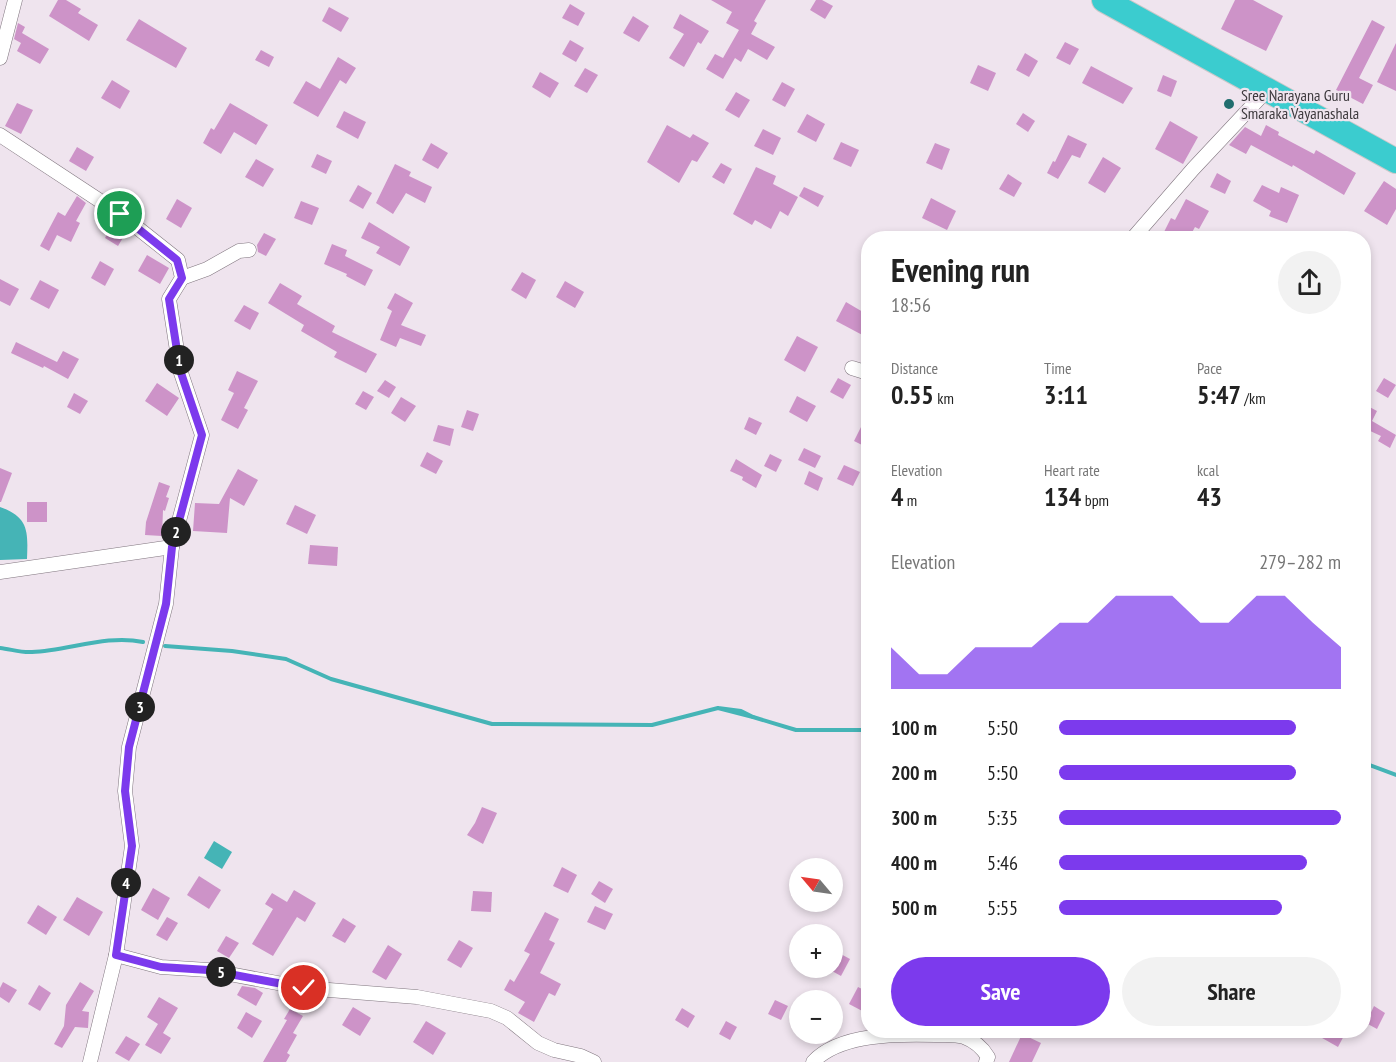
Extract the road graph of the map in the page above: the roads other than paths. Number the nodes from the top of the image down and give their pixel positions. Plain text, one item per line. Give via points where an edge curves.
1 (15, 0) edge
2 (1104, 0) edge
3 (0, 58) edge
4 (1267, 90) junction
5 (0, 135) edge
6 (1394, 155) edge
7 (1139, 231) edge
8 (249, 250) dead end
9 (182, 278) junction
10 (852, 368) dead end
11 (861, 371) edge
12 (172, 547) junction
13 (0, 572) edge
14 (116, 955) junction
15 (872, 1038) edge
16 (966, 1038) edge
17 (90, 1062) edge
18 (594, 1062) edge
19 (813, 1062) edge
20 (986, 1062) edge

1 - 3 street
2 - 4 highway
4 - 6 highway
4 - 7 street
5 - 9 street via 120,214 177,260
8 - 9 street
9 - 12 street via 169,299 180,370 202,435
10 - 11 street
12 - 13 street
12 - 14 street via 166,604 129,747 125,791 132,846
14 - 17 street
14 - 18 street via 161,967 208,970 304,988 417,997 491,1011 507,1018 538,1043
15 - 19 street via 848,1042
16 - 20 street via 982,1047 988,1057

